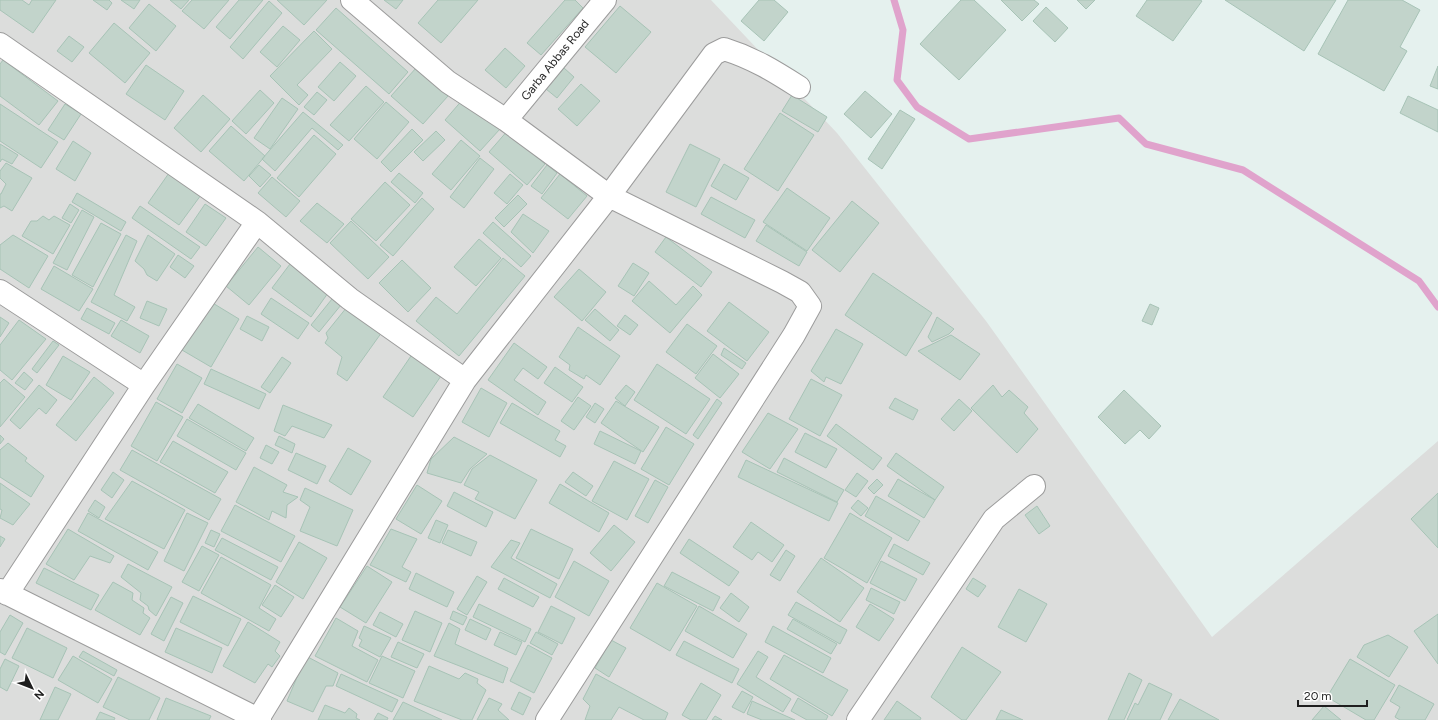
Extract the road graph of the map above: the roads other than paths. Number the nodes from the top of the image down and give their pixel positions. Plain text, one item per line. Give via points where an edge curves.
1 (352, 0) edge
2 (605, 0) edge
3 (0, 44) edge
4 (800, 87) dead end
5 (506, 120) junction
6 (609, 196) junction
7 (257, 222) junction
8 (0, 291) edge
9 (465, 380) junction
10 (144, 385) junction
11 (1034, 486) dead end
12 (4, 592) edge
13 (259, 720) edge
14 (547, 720) edge
15 (858, 720) edge

1 - 5 street via 448,82
2 - 5 street, Garba Abbas Road
3 - 7 street
4 - 6 street via 746,56 724,49 714,54
5 - 6 street
6 - 9 street
6 - 14 street via 782,282 800,292 810,306 794,335
7 - 9 street via 350,299
7 - 10 street
8 - 10 street
9 - 13 street
10 - 12 street
11 - 15 street via 994,519
12 - 13 street

